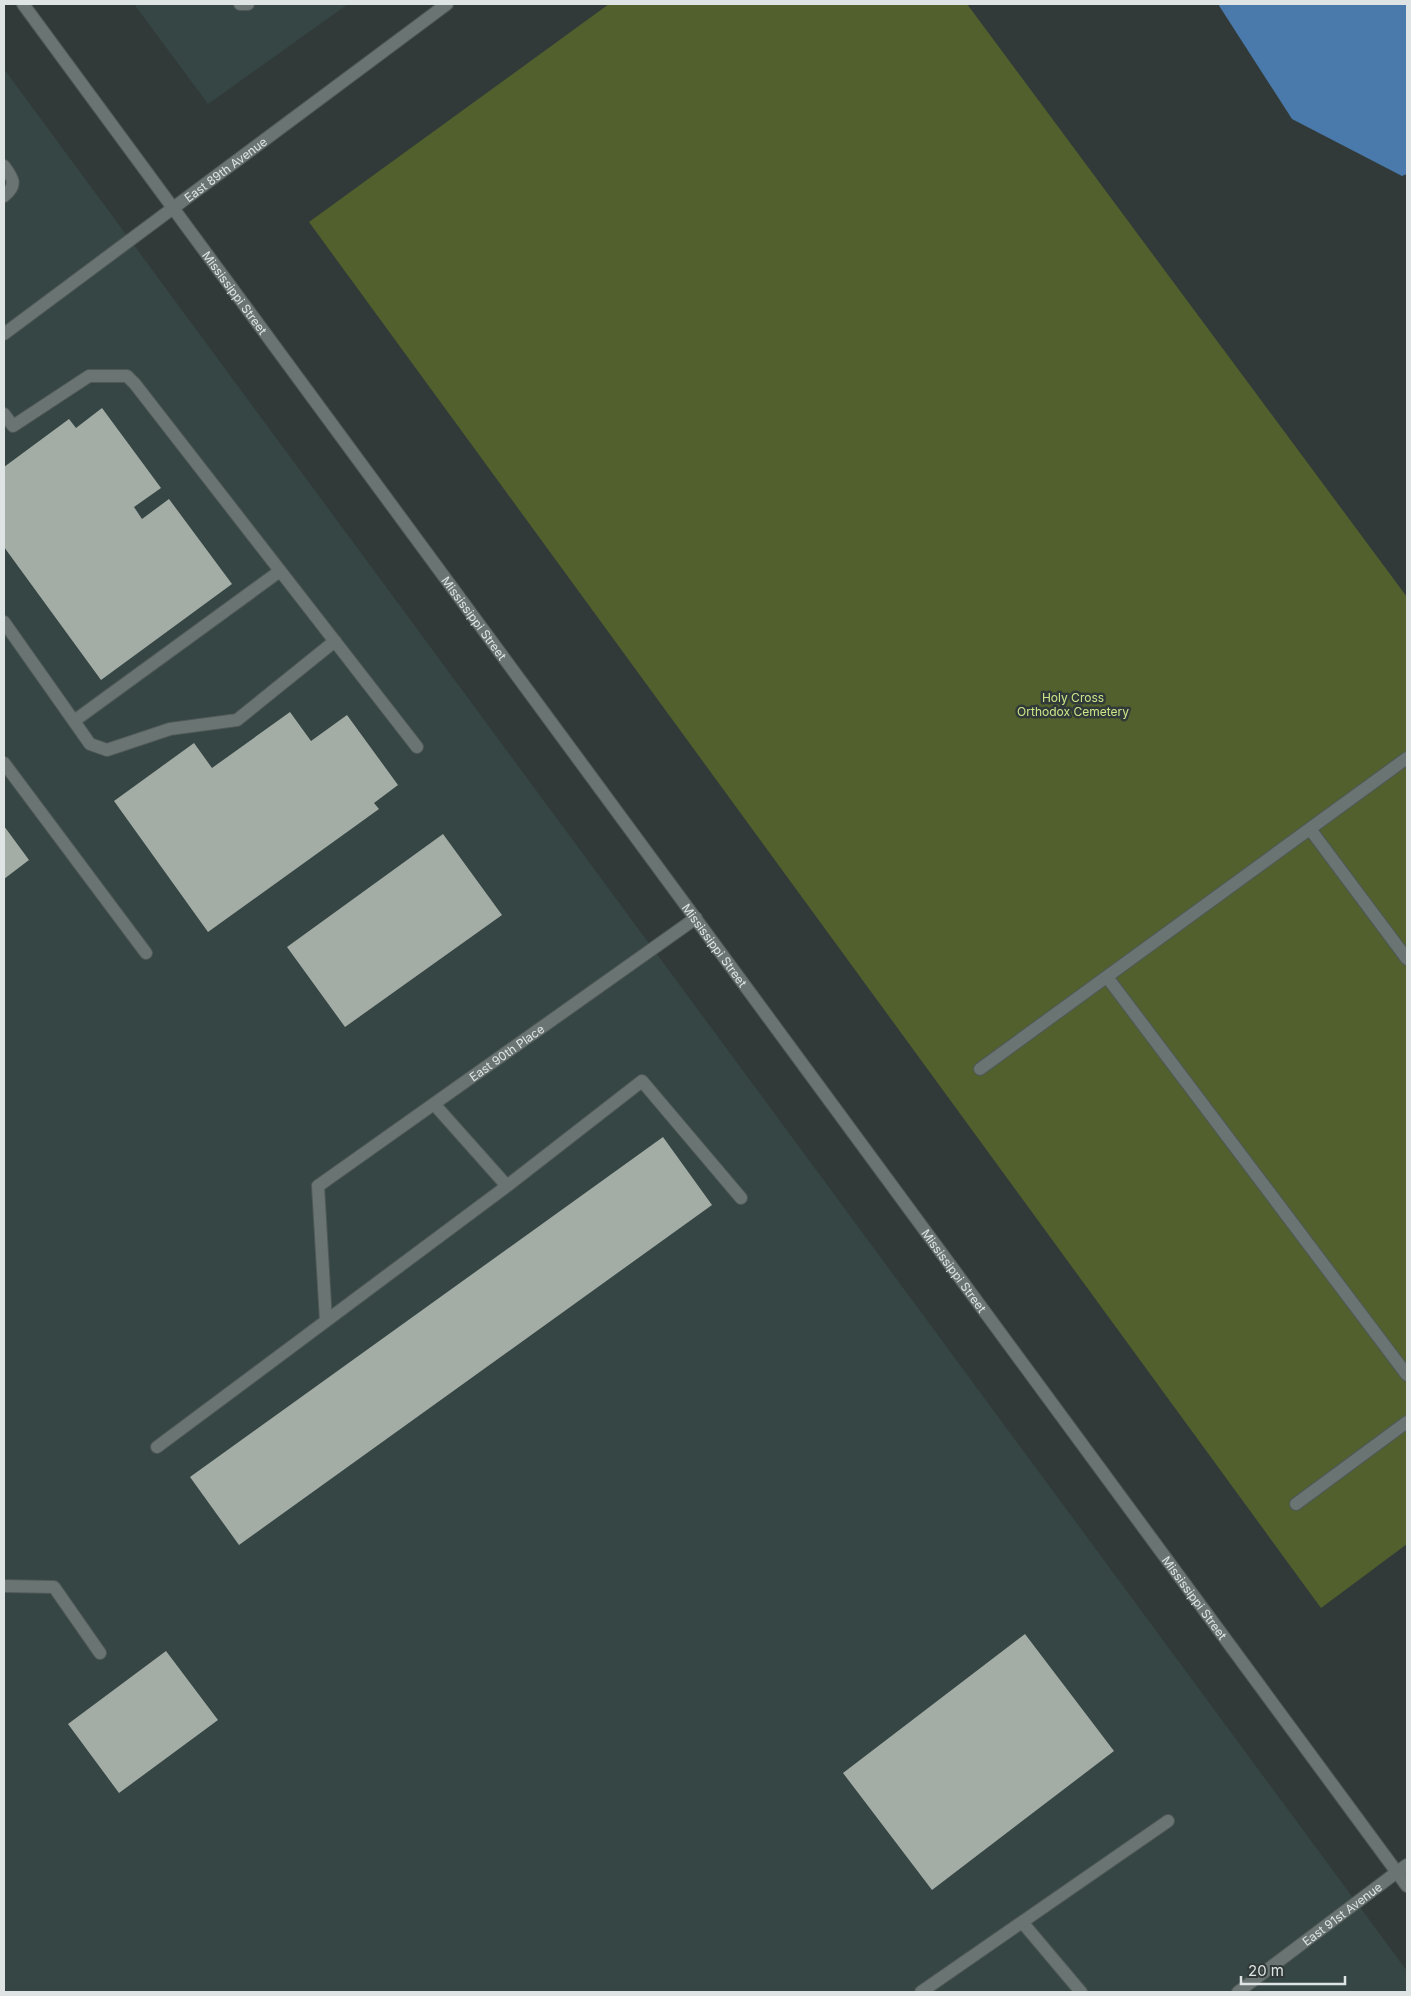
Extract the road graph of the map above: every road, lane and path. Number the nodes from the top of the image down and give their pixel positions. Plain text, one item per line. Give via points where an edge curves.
1 (23, 4) edge
2 (240, 4) edge
3 (248, 4) edge
4 (447, 4) edge
5 (4, 166) edge
6 (4, 196) edge
7 (172, 207) junction
8 (4, 334) edge
9 (4, 414) edge
10 (8, 430) edge
11 (280, 571) junction
12 (4, 622) edge
13 (335, 641) junction
14 (74, 721) junction
15 (417, 747) dead end
16 (1407, 758) edge
17 (4, 763) edge
18 (1310, 829) junction
19 (696, 918) junction
20 (146, 953) dead end
21 (1407, 959) edge
22 (1107, 977) junction
23 (980, 1069) dead end
24 (434, 1104) junction
25 (507, 1186) junction
26 (741, 1198) dead end
27 (326, 1321) junction
28 (1407, 1375) edge
29 (1407, 1422) edge
30 (157, 1447) dead end
31 (1296, 1504) dead end
32 (4, 1586) edge
33 (100, 1653) dead end
34 (1168, 1821) dead end
35 (1402, 1868) edge
36 (1407, 1886) edge
37 (1022, 1922) junction
38 (920, 1992) edge
39 (1081, 1992) edge
40 (1238, 1992) edge

1 - 7 street, Mississippi Street
2 - 3 street
4 - 7 street, East 89th Avenue
5 - 6 street via 12,177 10,191
7 - 8 street, East 89th Avenue
7 - 19 street, Mississippi Street
9 - 10 street
10 - 11 street via 88,376 126,376
11 - 13 street
11 - 14 street
12 - 14 street
13 - 14 street via 237,720 170,729 107,750 90,744
13 - 15 street
16 - 18 street
17 - 20 street
18 - 21 street
18 - 22 street
19 - 24 street, East 90th Place
19 - 35 street, Mississippi Street
22 - 23 street
22 - 28 street
24 - 25 street
24 - 27 street, East 90th Place via 318,1186
25 - 26 street via 642,1082
25 - 27 street
27 - 30 street
29 - 31 street
32 - 33 street via 54,1587
34 - 37 street
35 - 36 street, Mississippi Street
35 - 40 street, East 91st Avenue
37 - 38 street
37 - 39 street

